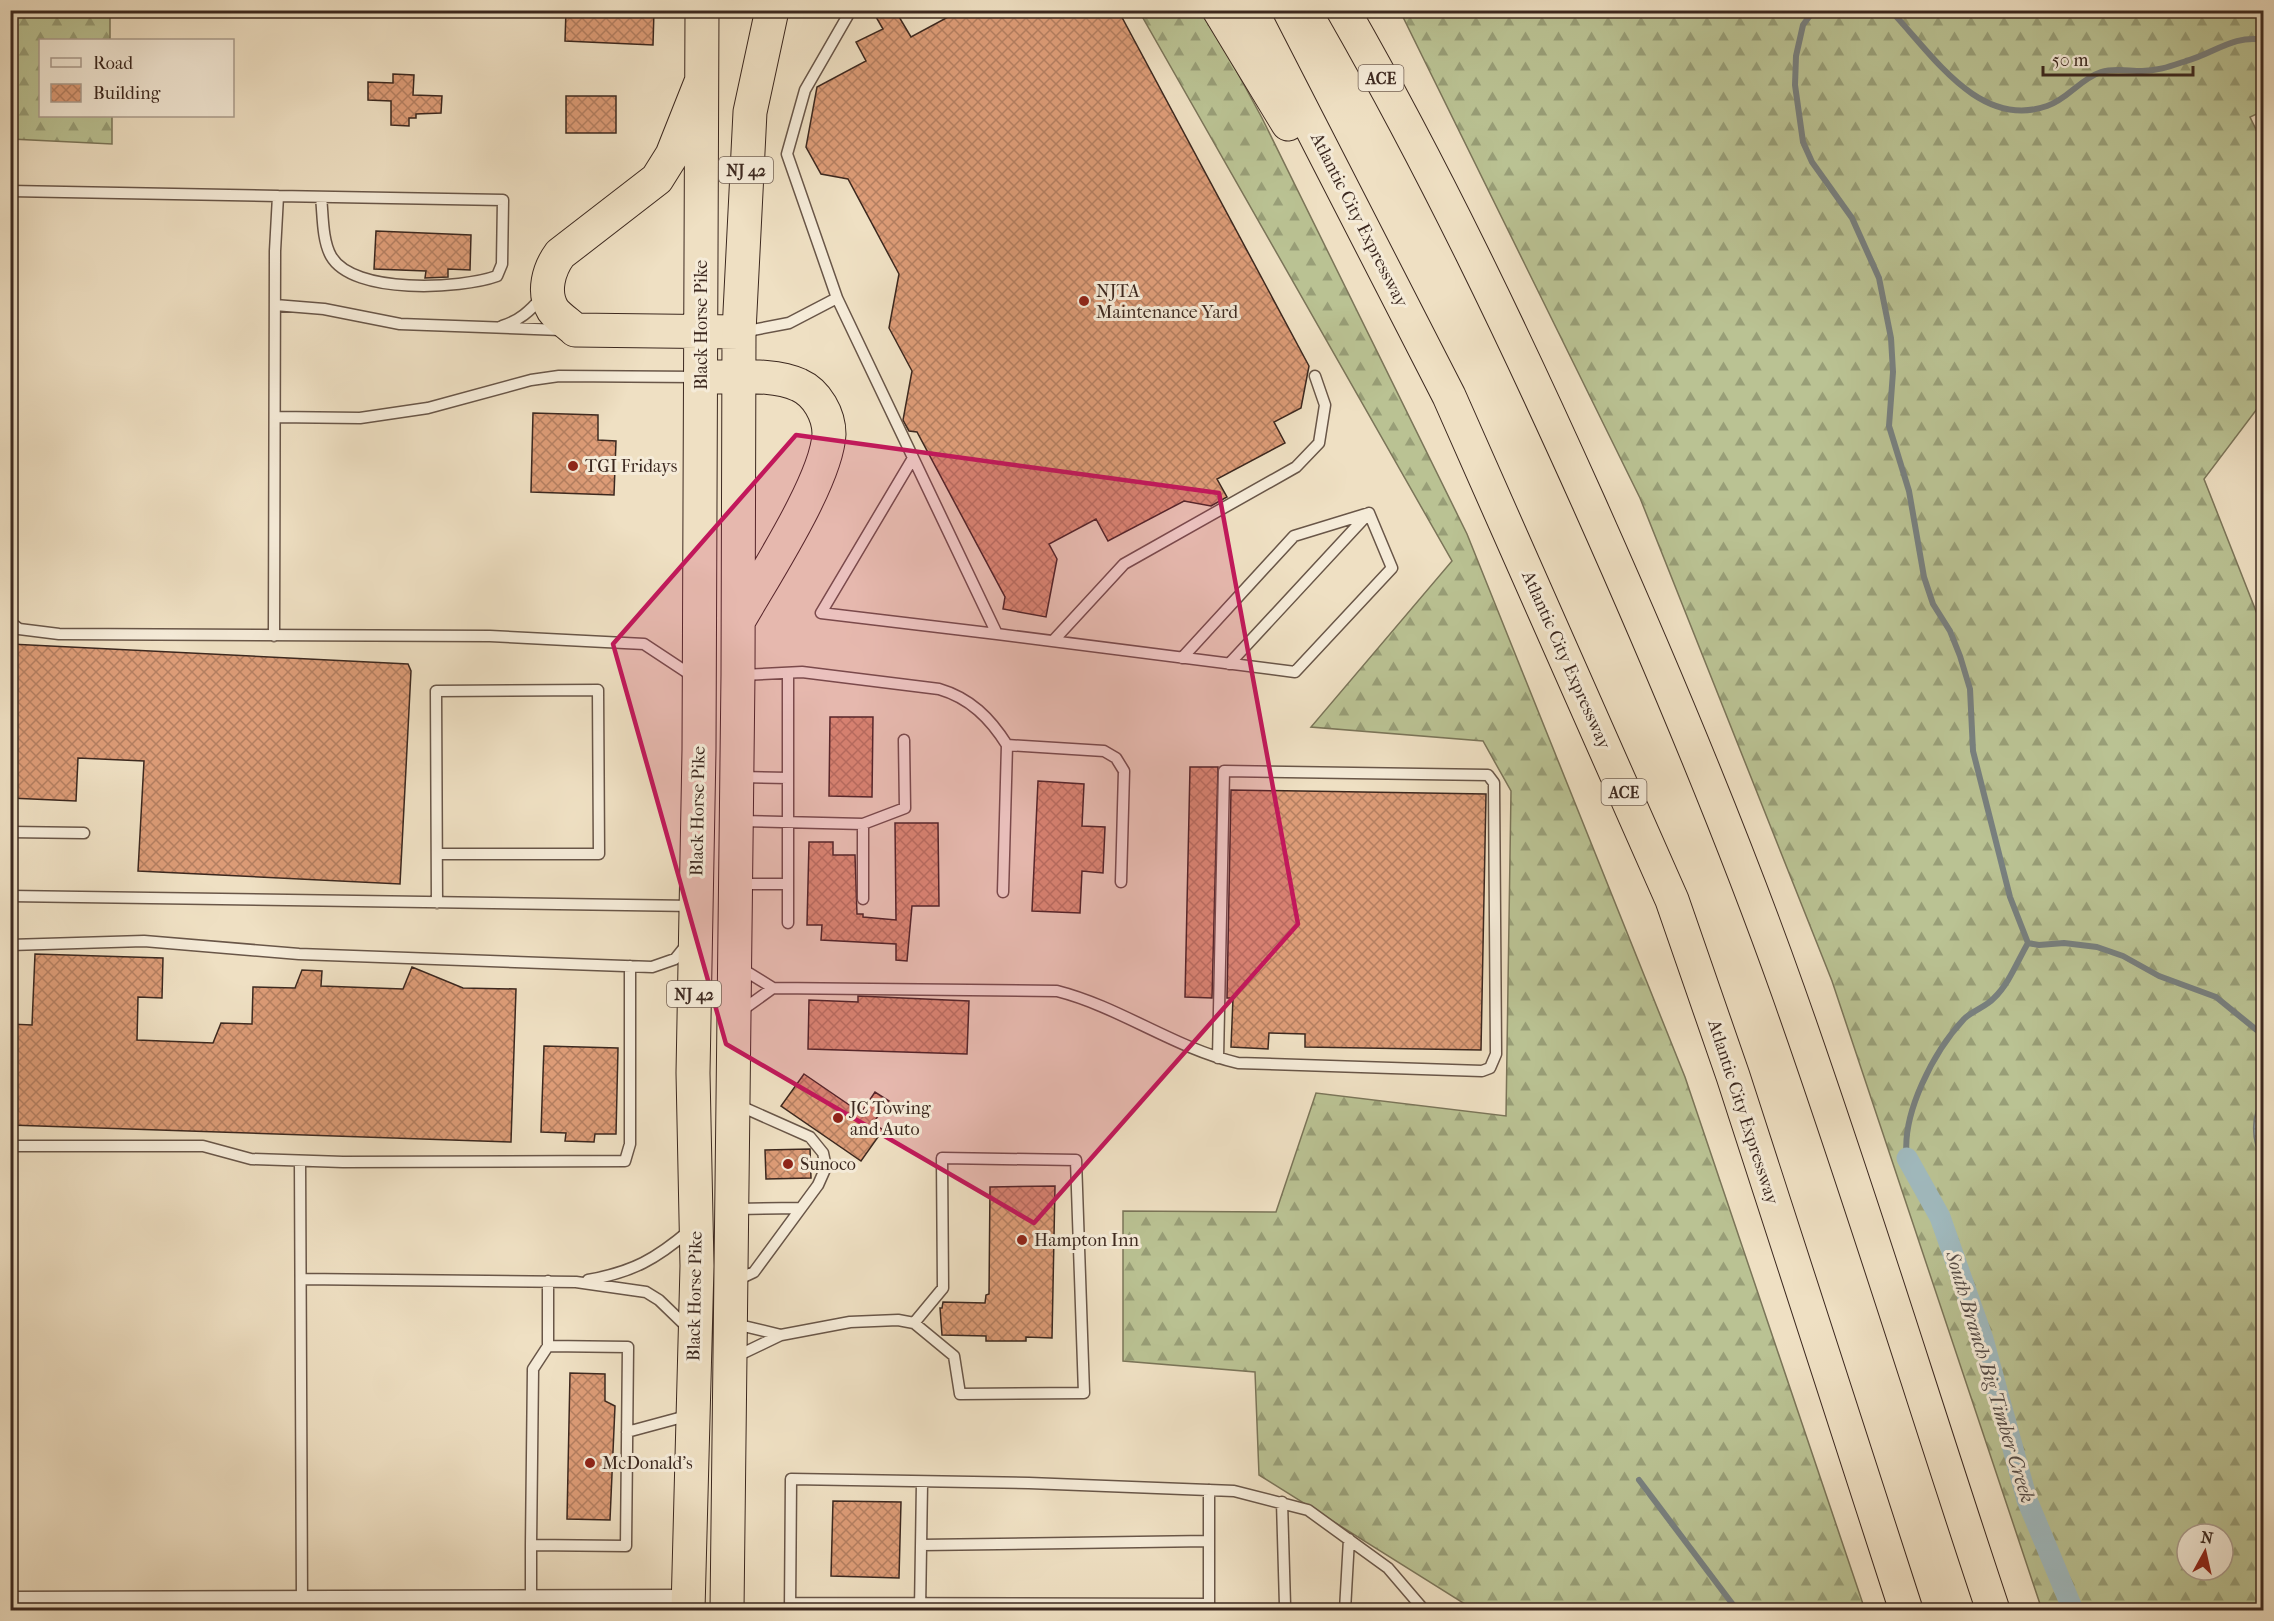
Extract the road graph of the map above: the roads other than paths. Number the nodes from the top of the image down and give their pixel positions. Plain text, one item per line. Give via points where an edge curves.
1 (702, 10) edge
2 (772, 10) edge
3 (852, 10) edge
4 (1219, 10) edge
5 (1251, 10) edge
6 (1343, 10) edge
7 (701, 82) junction
8 (10, 191) edge
9 (279, 196) junction
10 (321, 197) junction
11 (548, 290) junction
12 (837, 298) junction
13 (276, 305) junction
14 (492, 329) junction
15 (575, 330) junction
16 (702, 331) junction
17 (739, 332) junction
18 (1315, 376) dead end
19 (701, 377) junction
20 (738, 377) junction
21 (1449, 396) junction
22 (275, 417) junction
23 (913, 458) junction
24 (1369, 513) junction
25 (739, 621) junction
26 (10, 622) edge
27 (997, 634) junction
28 (274, 636) junction
29 (1053, 641) junction
30 (1182, 658) junction
31 (1229, 664) junction
32 (788, 673) junction
33 (738, 675) junction
34 (699, 681) junction
35 (904, 740) dead end
36 (1007, 745) junction
37 (737, 777) junction
38 (788, 778) junction
39 (736, 821) junction
40 (788, 823) junction
41 (863, 824) junction
42 (10, 832) edge
43 (84, 833) dead end
44 (437, 854) junction
45 (1121, 882) dead end
46 (736, 884) junction
47 (788, 884) junction
48 (1003, 892) dead end
49 (10, 896) edge
50 (863, 899) dead end
51 (437, 903) junction
52 (696, 918) junction
53 (788, 923) dead end
54 (10, 945) edge
55 (734, 964) junction
56 (630, 966) junction
57 (773, 988) junction
58 (734, 1017) junction
59 (1218, 1058) junction
60 (732, 1103) junction
61 (10, 1146) edge
62 (300, 1161) junction
63 (801, 1208) junction
64 (730, 1209) junction
65 (696, 1225) junction
66 (301, 1279) junction
67 (548, 1281) junction
68 (576, 1282) junction
69 (729, 1283) junction
70 (729, 1323) junction
71 (914, 1323) junction
72 (695, 1334) junction
73 (781, 1335) junction
74 (548, 1346) junction
75 (729, 1360) junction
76 (693, 1414) junction
77 (627, 1432) junction
78 (922, 1483) junction
79 (1209, 1490) junction
80 (1282, 1502) junction
81 (1350, 1539) junction
82 (1209, 1541) junction
83 (531, 1545) junction
84 (921, 1545) junction
85 (531, 1602) junction
86 (10, 1603) edge
87 (1285, 1605) dead end
88 (688, 1606) edge
89 (302, 1607) edge
90 (790, 1607) edge
91 (920, 1607) edge
92 (1209, 1608) edge
93 (727, 1611) edge
94 (1346, 1611) edge
95 (1424, 1611) edge
96 (1906, 1611) edge
97 (1993, 1611) edge

1 - 7 highway, Black Horse Pike / NJ 42
2 - 17 highway, NJ 42 via 750,112
3 - 12 lane via 805,90 787,154
4 - 21 highway
5 - 21 highway, Atlantic City Expressway / ACE
6 - 97 highway, ACE via 1424,155 1535,383 1722,813 1788,990
7 - 11 highway via 672,155 657,179 560,254 551,267
7 - 16 highway, Black Horse Pike / NJ 42
8 - 9 lane
9 - 10 lane
9 - 13 lane
10 - 10 lane via 331,256 348,271 378,282 416,287 459,285 497,276 502,264 503,200
11 - 14 lane via 514,322
11 - 15 highway via 553,309
12 - 17 lane via 789,323
12 - 23 lane
13 - 14 lane via 324,309 400,324
13 - 22 lane
14 - 15 lane
15 - 16 highway
16 - 17 highway
16 - 19 highway, Black Horse Pike / NJ 42
17 - 20 highway, Black Horse Pike / NJ 42
18 - 29 lane via 1325,405 1319,443 1296,467 1124,564
19 - 20 highway
19 - 22 lane via 559,376 501,387 429,408 360,418
19 - 34 highway, Black Horse Pike / NJ 42
20 - 25 highway, Black Horse Pike / NJ 42
20 - 25 highway via 769,378 799,385 811,393 826,413 829,432 821,468
21 - 96 highway, Atlantic City Expressway / ACE via 1672,900
22 - 28 lane
23 - 27 lane
23 - 27 lane via 821,613
24 - 30 lane via 1294,536
24 - 31 lane
24 - 31 lane via 1392,568 1368,594 1295,672
25 - 33 highway, Black Horse Pike / NJ 42
26 - 28 lane via 19,629 59,634
27 - 29 lane
28 - 34 lane via 490,636 644,644
29 - 30 lane
30 - 31 lane
32 - 33 lane
32 - 36 lane via 939,689 958,695 995,727
32 - 38 lane
33 - 37 highway, Black Horse Pike / NJ 42
34 - 52 highway, Black Horse Pike / NJ 42
35 - 41 lane via 905,808
36 - 45 lane via 1104,751 1116,758 1124,771
36 - 48 lane
37 - 38 lane
37 - 39 highway, Black Horse Pike / NJ 42
38 - 40 lane
39 - 40 lane
39 - 46 highway, Black Horse Pike / NJ 42
40 - 41 lane
40 - 47 lane
41 - 50 lane
42 - 43 lane
44 - 44 lane via 436,691 598,690 599,854
44 - 51 lane
46 - 47 lane
46 - 55 highway, Black Horse Pike / NJ 42
47 - 53 lane
49 - 51 lane
51 - 52 lane
52 - 56 lane via 675,959 652,967
52 - 65 highway, Black Horse Pike / NJ 42
54 - 56 lane via 144,941 299,954
55 - 57 lane
55 - 58 highway, Black Horse Pike / NJ 42
56 - 62 lane via 630,1144 625,1161
57 - 58 lane
57 - 59 lane via 1057,991 1084,998
58 - 60 highway, Black Horse Pike / NJ 42
59 - 59 lane via 1238,1063 1482,1071 1490,1068 1496,1053 1492,778 1224,771
60 - 63 lane via 810,1137 823,1153 826,1167
60 - 64 highway, Black Horse Pike / NJ 42
61 - 62 lane via 203,1146 251,1159
62 - 66 lane
63 - 64 lane
63 - 69 lane via 754,1272
64 - 69 highway, Black Horse Pike / NJ 42
65 - 68 lane via 639,1267
65 - 72 highway, Black Horse Pike / NJ 42
66 - 67 lane
66 - 89 lane
67 - 68 lane
67 - 74 lane
68 - 72 lane via 646,1292
69 - 70 highway, Black Horse Pike / NJ 42
70 - 73 lane
70 - 75 highway, Black Horse Pike / NJ 42
71 - 71 lane via 954,1356 960,1394 1084,1393 1077,1160 942,1158 943,1288
71 - 73 lane via 850,1322
72 - 76 highway, Black Horse Pike / NJ 42
73 - 75 lane
74 - 77 lane via 628,1347
74 - 83 lane via 533,1368
75 - 93 highway, Black Horse Pike / NJ 42
76 - 77 lane
76 - 88 highway, Black Horse Pike / NJ 42
77 - 83 lane via 626,1546
78 - 79 lane
78 - 84 lane
78 - 90 lane via 791,1479
79 - 80 lane via 1234,1491
79 - 82 lane
80 - 81 lane via 1308,1510
80 - 87 lane
81 - 94 lane
81 - 95 lane via 1388,1568
82 - 84 lane
82 - 92 lane
83 - 85 lane
84 - 91 lane
85 - 88 street
85 - 89 street
86 - 89 street
90 - 91 lane
91 - 92 lane

